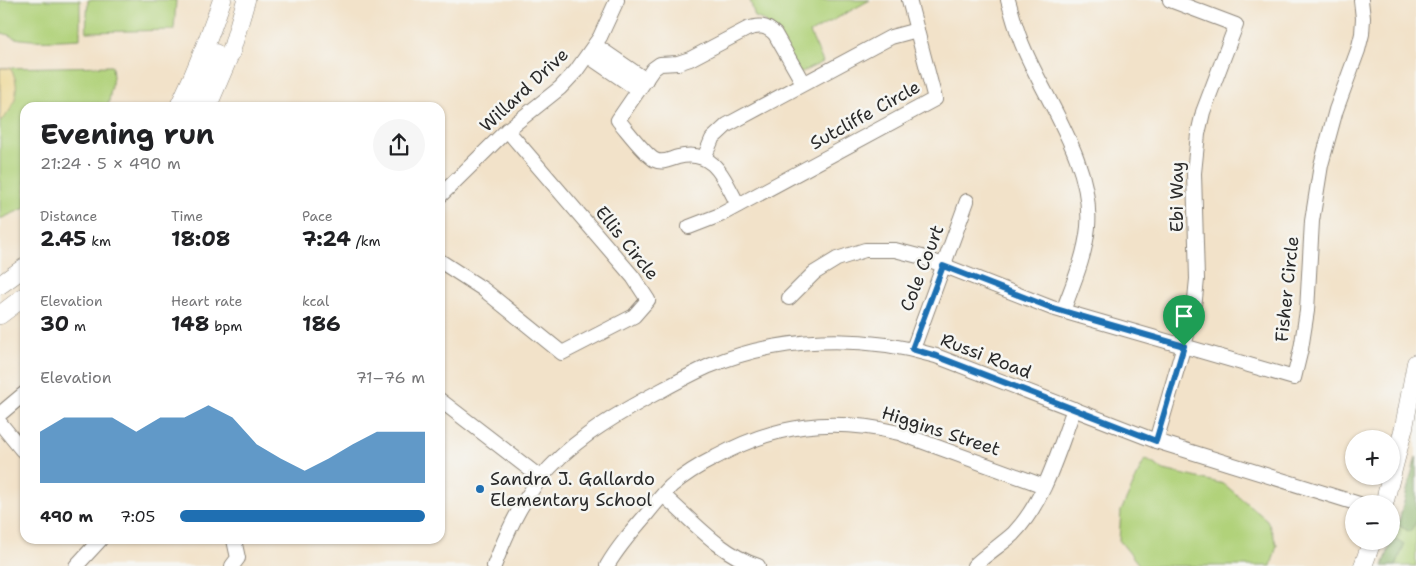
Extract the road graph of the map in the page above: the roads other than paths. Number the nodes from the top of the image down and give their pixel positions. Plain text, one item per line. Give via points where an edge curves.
1 (222, 0) edge
2 (246, 0) edge
3 (617, 0) edge
4 (909, 0) edge
5 (1008, 0) edge
6 (1170, 0) edge
7 (1361, 0) edge
8 (917, 30) junction
9 (592, 51) junction
10 (803, 83) junction
11 (642, 85) junction
12 (181, 102) edge
13 (198, 102) edge
14 (210, 102) edge
15 (507, 130) junction
16 (704, 158) junction
17 (445, 191) edge
18 (967, 201) dead end
19 (738, 205) junction
20 (689, 227) dead end
21 (445, 264) edge
22 (943, 266) junction
23 (20, 271) edge
24 (0, 285) edge
25 (789, 298) dead end
26 (20, 300) edge
27 (1063, 311) junction
28 (0, 315) edge
29 (1184, 346) junction
30 (912, 349) junction
31 (1416, 363) edge
32 (20, 397) edge
33 (445, 404) edge
34 (1074, 409) junction
35 (0, 414) edge
36 (0, 423) edge
37 (1156, 441) junction
38 (20, 448) edge
39 (541, 478) junction
40 (1044, 486) junction
41 (663, 495) junction
42 (1386, 495) edge
43 (1345, 500) edge
44 (96, 544) edge
45 (235, 544) edge
46 (1369, 550) edge
47 (76, 566) edge
48 (232, 566) edge
49 (494, 566) edge
50 (607, 566) edge
51 (758, 566) edge
52 (974, 566) edge
53 (1363, 566) edge

1 - 12 main road
1 - 13 main road via 226,14 224,27
2 - 14 main road via 231,52
3 - 9 street, Willard Drive
4 - 8 street
5 - 27 street via 1024,49 1076,157 1086,194 1088,226 1085,245
6 - 29 street, Ebi Way via 1236,25 1203,112 1198,134 1194,173 1196,289
7 - 29 street, Fisher Circle via 1362,34 1330,128 1316,193 1307,311 1294,378
8 - 10 street via 891,37
8 - 19 street, Sutcliffe Circle via 935,99
9 - 11 street
9 - 15 street, Willard Drive via 560,88
10 - 11 street via 775,34 769,28 757,25 685,61 660,64
10 - 16 street via 721,129 712,139
11 - 16 street via 618,120 654,159 665,162 690,155
15 - 17 street, Willard Drive
15 - 21 street, Ellis Circle via 612,251 648,300 634,316 562,353 483,289
16 - 19 street via 720,172
18 - 22 street, Cole Court
19 - 20 street
22 - 25 street, Fisher Circle via 902,252 865,250 824,266
22 - 27 street, Fisher Circle
22 - 30 street, Cole Court
23 - 24 main road
26 - 28 main road
27 - 29 street, Fisher Circle
29 - 37 street, Ebi Way
30 - 34 street, Russi Road
30 - 39 street, Russi Road via 877,343 828,341 767,348 735,357 687,377 620,413 558,459
31 - 42 main road
32 - 35 street
33 - 39 street
34 - 37 street, Russi Road
34 - 40 street
36 - 38 street
37 - 43 street, Russi Road
39 - 49 street, Russi Road via 510,526
40 - 41 street, Higgins Street via 899,433 876,427 835,424 794,428 748,441 696,468
40 - 52 street via 1013,533
41 - 50 street, Higgins Street via 624,540
41 - 51 street via 721,546
44 - 47 street
45 - 48 street via 238,558
46 - 53 main road

